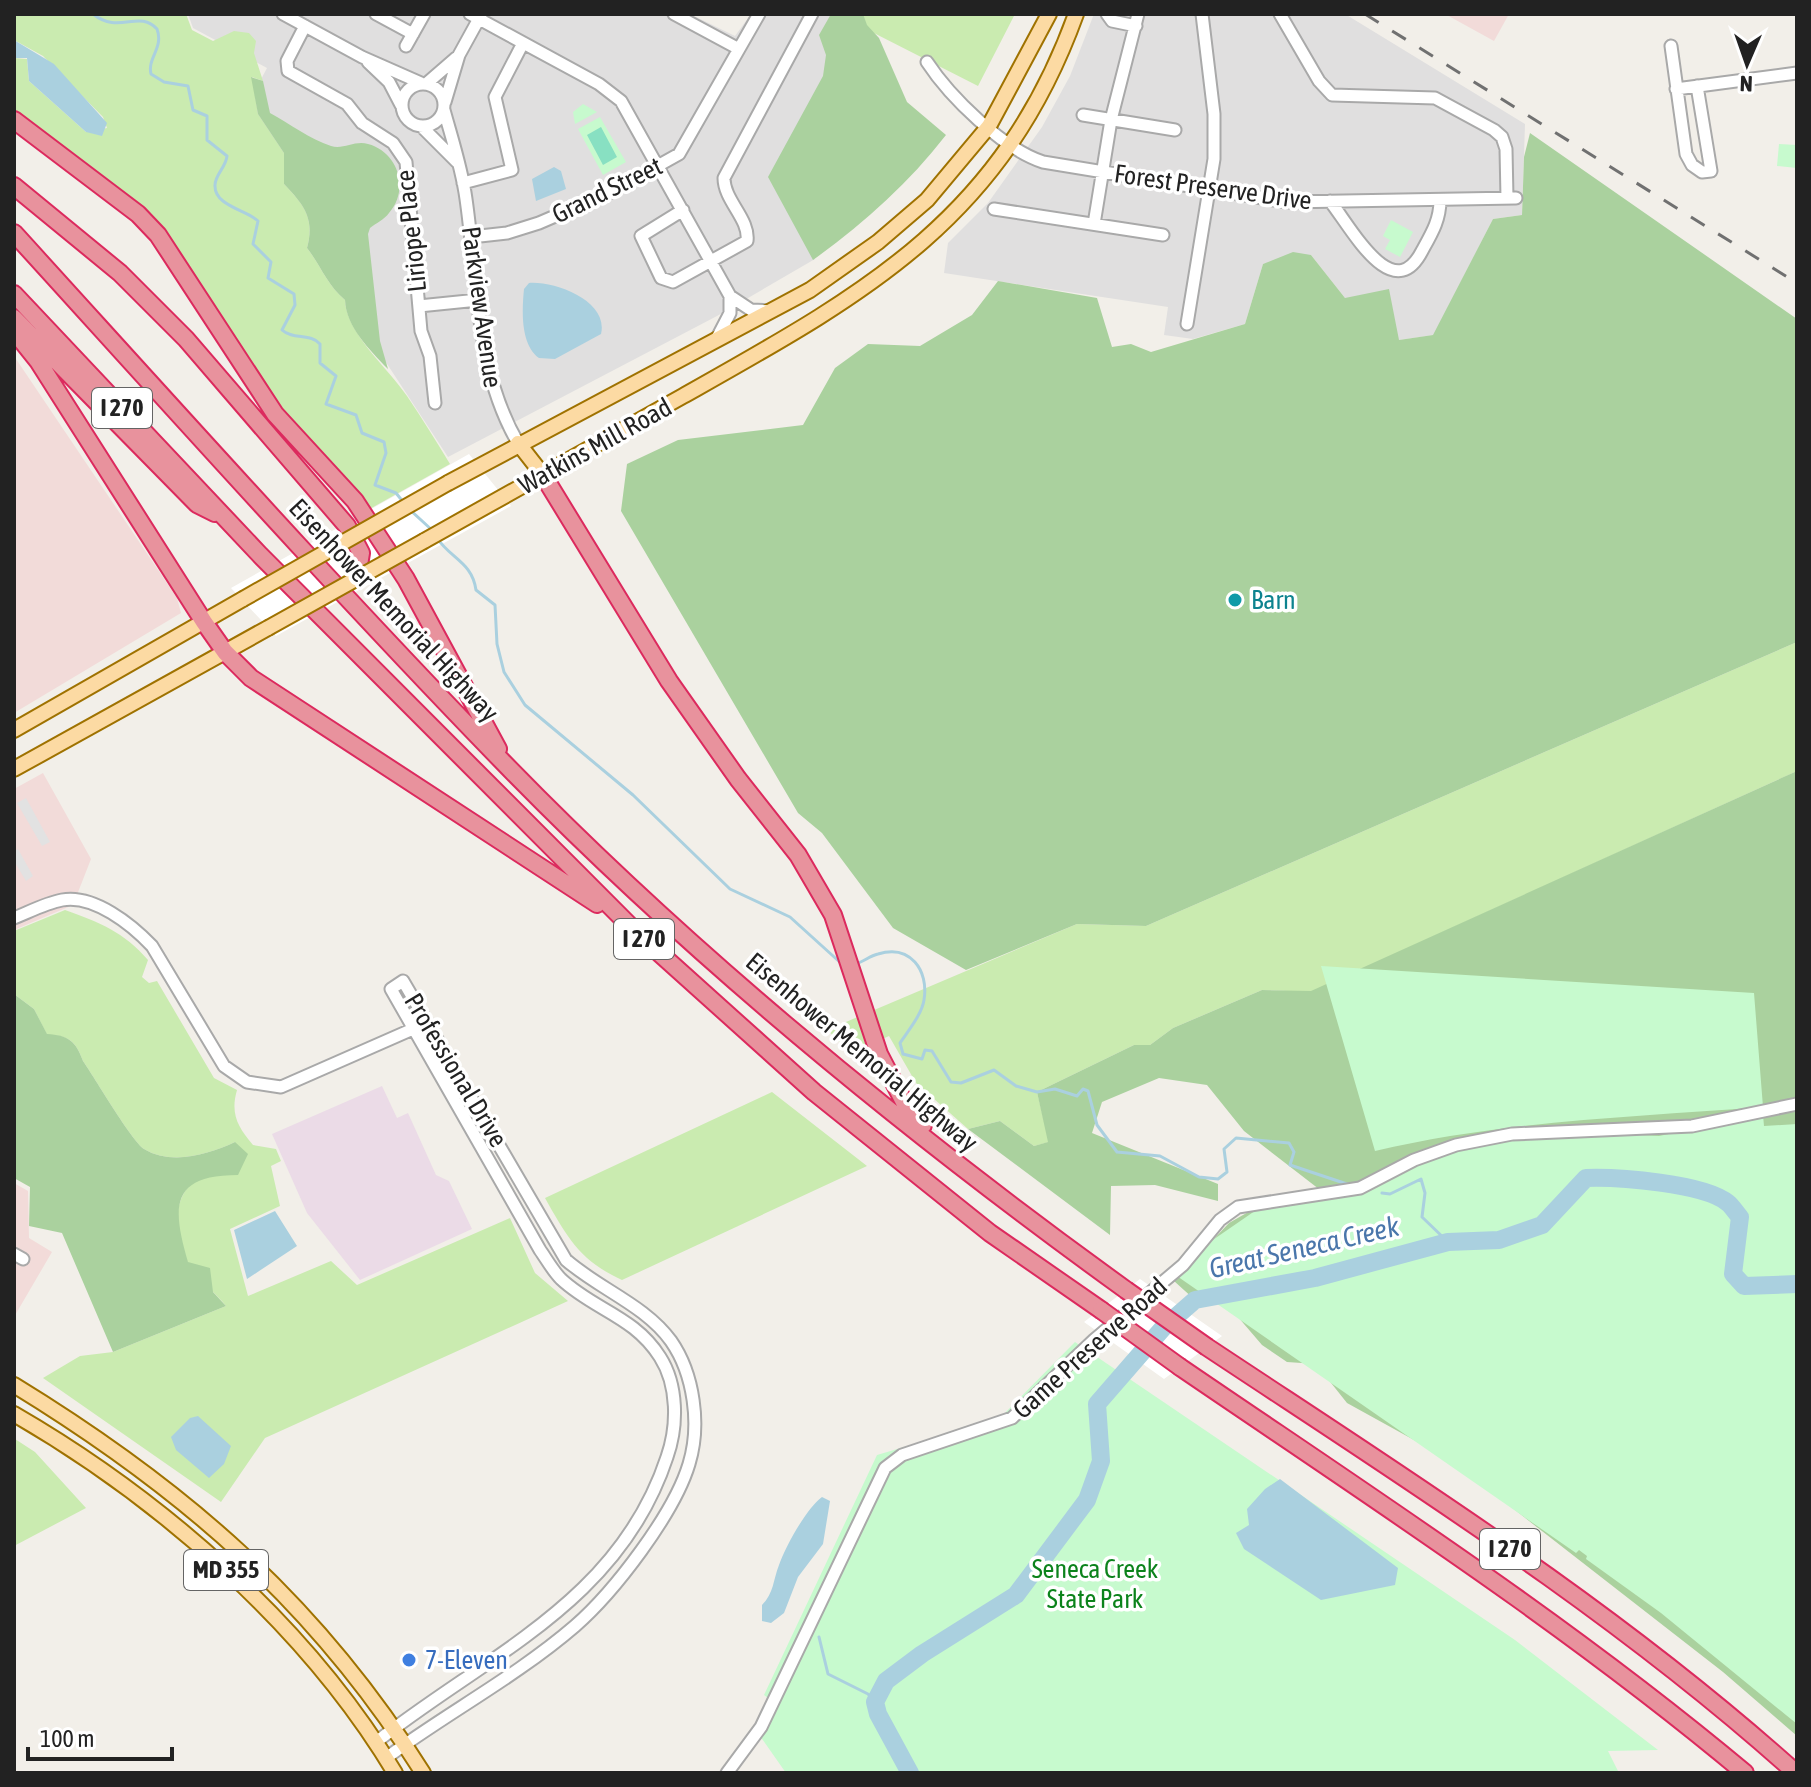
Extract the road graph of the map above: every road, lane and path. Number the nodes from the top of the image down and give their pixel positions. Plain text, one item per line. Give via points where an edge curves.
1 (283, 14) edge
2 (376, 14) edge
3 (424, 14) edge
4 (674, 14) edge
5 (759, 14) edge
6 (812, 14) edge
7 (1049, 14) edge
8 (1076, 14) edge
9 (1107, 14) edge
10 (1202, 14) edge
11 (1280, 14) edge
12 (476, 16) edge
13 (1137, 20) edge
14 (305, 26) junction
15 (413, 34) junction
16 (523, 43) junction
17 (406, 46) dead end
18 (1671, 46) dead end
19 (739, 49) junction
20 (459, 55) junction
21 (362, 57) junction
22 (927, 62) dead end
23 (1797, 73) edge
24 (424, 84) junction
25 (1697, 86) junction
26 (1676, 89) junction
27 (402, 107) junction
28 (444, 107) junction
29 (1083, 115) dead end
30 (14, 120) edge
31 (1111, 120) junction
32 (421, 126) junction
33 (989, 126) junction
34 (1175, 130) dead end
35 (1011, 145) junction
36 (459, 166) junction
37 (658, 166) junction
38 (1102, 172) junction
39 (463, 183) junction
40 (14, 186) edge
41 (1212, 190) junction
42 (1440, 200) junction
43 (1330, 201) junction
44 (994, 209) dead end
45 (683, 210) junction
46 (1094, 224) junction
47 (14, 233) edge
48 (1163, 235) dead end
49 (471, 237) junction
50 (711, 261) junction
51 (14, 294) edge
52 (730, 296) junction
53 (478, 300) junction
54 (419, 306) junction
55 (772, 311) junction
56 (14, 318) edge
57 (1187, 324) dead end
58 (14, 331) edge
59 (715, 341) junction
60 (435, 403) dead end
61 (518, 443) junction
62 (543, 475) junction
63 (230, 522) junction
64 (351, 532) junction
65 (357, 577) junction
66 (204, 622) junction
67 (225, 652) junction
68 (14, 730) edge
69 (503, 762) junction
70 (14, 769) edge
71 (14, 918) edge
72 (636, 932) junction
73 (413, 1029) junction
74 (1797, 1104) edge
75 (951, 1156) junction
76 (14, 1385) edge
77 (14, 1414) edge
78 (393, 1728) junction
79 (375, 1743) junction
80 (405, 1744) junction
81 (386, 1758) junction
82 (395, 1773) edge
83 (423, 1773) edge
84 (727, 1773) edge
85 (1745, 1773) edge
86 (1796, 1773) edge

1 - 14 street
2 - 15 street
3 - 15 street
4 - 19 street
5 - 19 street, Grand Street
6 - 50 street via 724,178 748,238
7 - 33 main road, Watkins Mill Road
8 - 35 main road, Watkins Mill Road
9 - 13 street via 1112,21
10 - 41 street via 1214,114
11 - 42 street, Forest Preserve Drive via 1332,95 1435,98 1498,133 1506,149 1512,198
12 - 16 street
12 - 20 street
13 - 31 street
14 - 21 street
14 - 54 street, Liriope Place via 287,61 288,71 347,104 362,123 393,143 406,162
15 - 17 street
16 - 37 street via 615,94
16 - 39 street via 495,97 512,170
18 - 26 street
19 - 37 street, Grand Street via 687,145
20 - 24 street
20 - 28 street
21 - 24 street
21 - 27 street via 389,82
22 - 33 street, Forest Preserve Drive
23 - 25 street
24 - 27 street via 407,91
24 - 28 street via 437,88
25 - 26 street
25 - 26 street via 1711,171 1702,172 1686,154
27 - 32 street via 410,122
28 - 32 street via 438,120
28 - 36 street, Parkview Avenue
29 - 31 street
30 - 69 highway via 158,235 275,414 355,501 406,579
31 - 34 street
31 - 38 street
32 - 36 street
33 - 35 street, Forest Preserve Drive
33 - 55 main road, Watkins Mill Road via 903,222 846,267
35 - 38 street, Forest Preserve Drive via 1043,162
35 - 62 main road, Watkins Mill Road via 964,204 852,299
36 - 39 street, Parkview Avenue
37 - 45 street
37 - 49 street, Grand Street via 528,227
38 - 41 street, Forest Preserve Drive
38 - 46 street
39 - 49 street, Parkview Avenue
40 - 64 highway via 120,273 189,343
41 - 43 street, Forest Preserve Drive via 1286,202
41 - 57 street
42 - 43 street, Forest Preserve Drive
42 - 43 street via 1439,218 1417,262 1397,273 1381,266
44 - 46 street
45 - 50 street
45 - 50 street via 644,231 641,242 667,282
46 - 48 street
47 - 69 highway, Eisenhower Memorial Highway / I 270
49 - 53 street, Parkview Avenue
50 - 52 street
51 - 63 highway, I 270
52 - 55 street via 751,310
52 - 59 street via 730,313
53 - 54 street
53 - 61 street, Parkview Avenue via 489,382
54 - 60 street, Liriope Place via 428,390
55 - 59 main road, Watkins Mill Road
56 - 63 highway, I 270 via 197,504
58 - 66 highway
59 - 61 main road, Watkins Mill Road
61 - 62 main road
61 - 64 main road, Watkins Mill Road, bridge
62 - 65 main road, Watkins Mill Road, bridge
62 - 75 highway via 669,681 798,855 833,915 879,1054 904,1102
63 - 72 highway, I 270
64 - 65 highway via 362,565
64 - 66 main road, Watkins Mill Road, bridge
65 - 67 main road, Watkins Mill Road, bridge
66 - 67 highway
66 - 68 main road, Watkins Mill Road
67 - 70 main road, Watkins Mill Road
67 - 72 highway via 251,678
69 - 75 highway, Eisenhower Memorial Highway / I 270 via 690,940
71 - 73 street via 71,900 136,929 152,946 224,1066 247,1082 281,1087
72 - 85 highway, I 270, bridge via 814,1092 990,1233 1518,1597 1635,1682
73 - 78 street, Professional Drive via 540,1250 560,1278 641,1334 661,1358 675,1408 673,1441 661,1477 603,1570 557,1614
73 - 80 street, Professional Drive via 391,989 403,981 566,1260 644,1314 669,1339 688,1377 694,1432 689,1464 668,1506 607,1594 544,1651
74 - 84 street, Game Preserve Road via 1692,1126 1512,1134 1456,1145 1360,1188 1238,1207 1220,1220 1183,1265 1012,1418 902,1455 885,1468 761,1727
75 - 86 highway, Eisenhower Memorial Highway / I 270, bridge via 1004,1202 1207,1347 1550,1576 1657,1655
76 - 78 main road, MD 355 via 146,1470 217,1529 313,1625
77 - 79 main road, MD 355 via 76,1450 224,1568 303,1649
78 - 79 street, Professional Drive
78 - 80 main road, MD 355
79 - 81 main road, MD 355
80 - 81 street, Professional Drive
80 - 83 main road, MD 355
81 - 82 main road, MD 355

